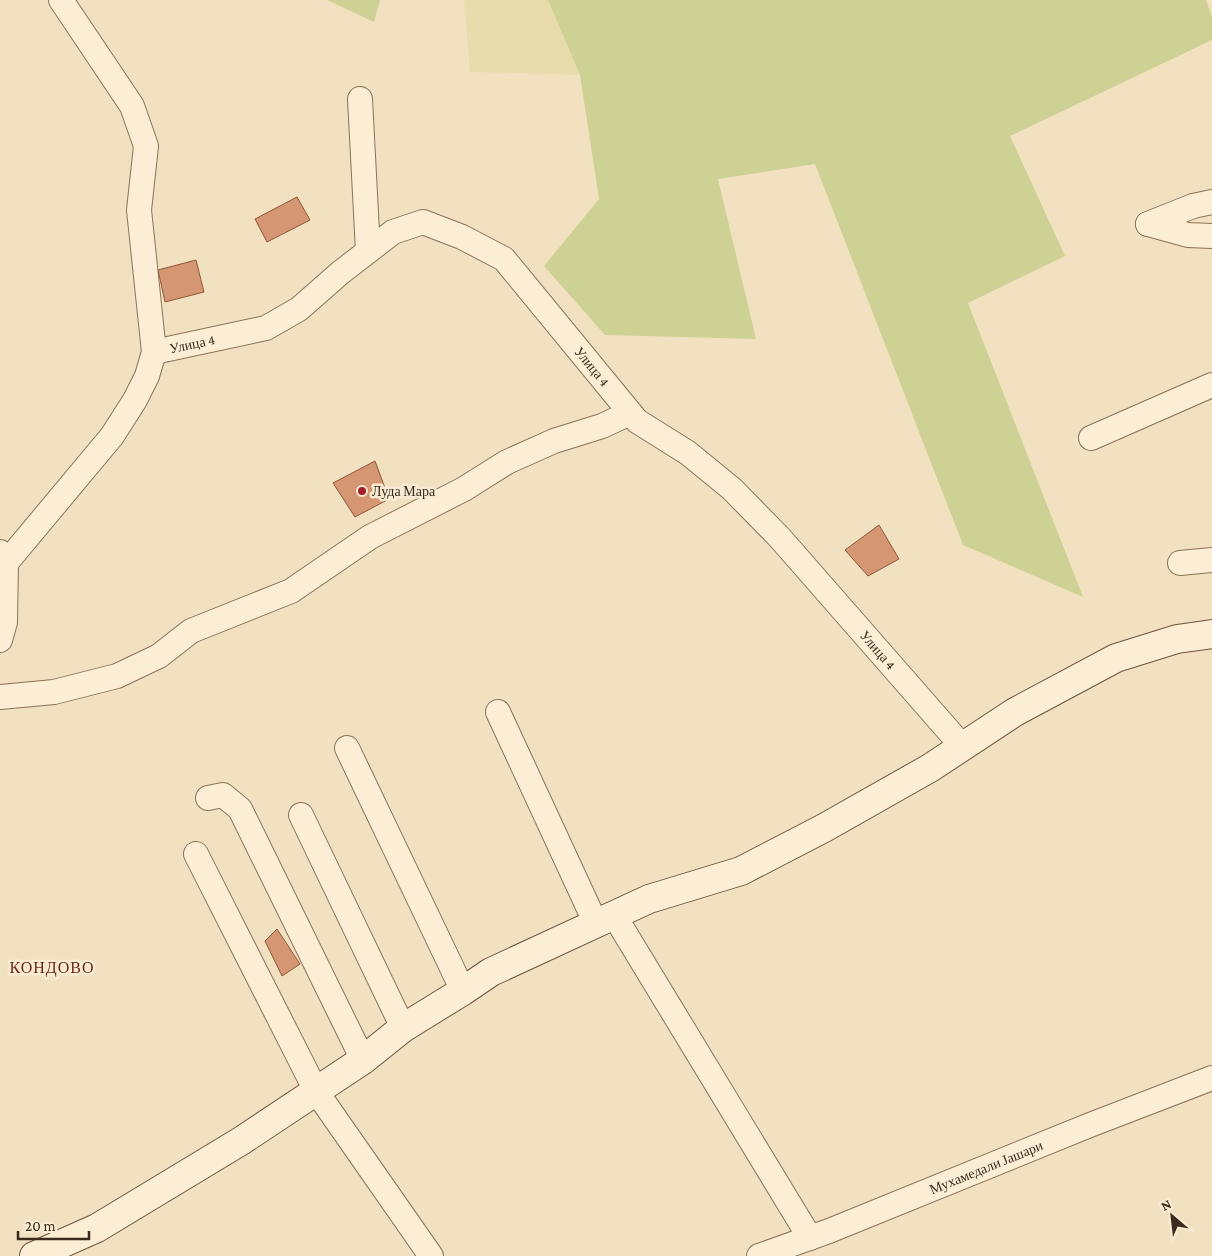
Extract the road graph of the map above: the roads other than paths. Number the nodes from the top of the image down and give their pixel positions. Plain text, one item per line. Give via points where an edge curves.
1 (61, 0) edge
2 (360, 98) dead end
3 (1212, 202) edge
4 (1212, 236) edge
5 (368, 251) junction
6 (154, 352) junction
7 (1212, 385) edge
8 (630, 413) junction
9 (1091, 438) dead end
10 (3, 557) edge
11 (1212, 560) edge
12 (1180, 563) dead end
13 (1210, 639) edge
14 (0, 640) edge
15 (0, 697) edge
16 (498, 712) dead end
17 (962, 746) junction
18 (347, 748) dead end
19 (208, 798) dead end
20 (301, 815) dead end
21 (196, 854) dead end
22 (605, 919) junction
23 (463, 991) junction
24 (403, 1028) junction
25 (363, 1060) junction
26 (1212, 1078) edge
27 (316, 1091) junction
28 (810, 1238) junction
29 (34, 1256) edge
30 (431, 1256) edge
31 (759, 1256) edge

1 - 6 street via 132,106 146,146 139,210
2 - 5 street
3 - 4 street via 1148,224 1188,235
5 - 6 street, Улица 4 via 299,309 266,328
5 - 8 street, Улица 4 via 393,232 423,222 462,237 504,259
6 - 10 street via 135,400 112,436
7 - 9 street
8 - 15 street via 507,462 464,489 370,537 291,591 191,631 158,656 117,676 54,692
8 - 17 street, Улица 4 via 637,422 688,454 732,489 780,538
10 - 14 street via 5,622
11 - 12 street
13 - 17 main road via 1178,639 1116,658 1015,712
16 - 22 street
17 - 22 main road via 930,768 824,828 741,870 649,899
18 - 23 street
19 - 25 street via 223,795 240,809
20 - 24 street
21 - 27 street
22 - 23 main road via 491,972
22 - 28 street
23 - 24 main road
24 - 25 main road
25 - 27 main road
26 - 28 street, Мухамедали Јашари
27 - 29 main road via 241,1141 97,1228
27 - 30 street
28 - 31 street, Мухамедали Јашари

